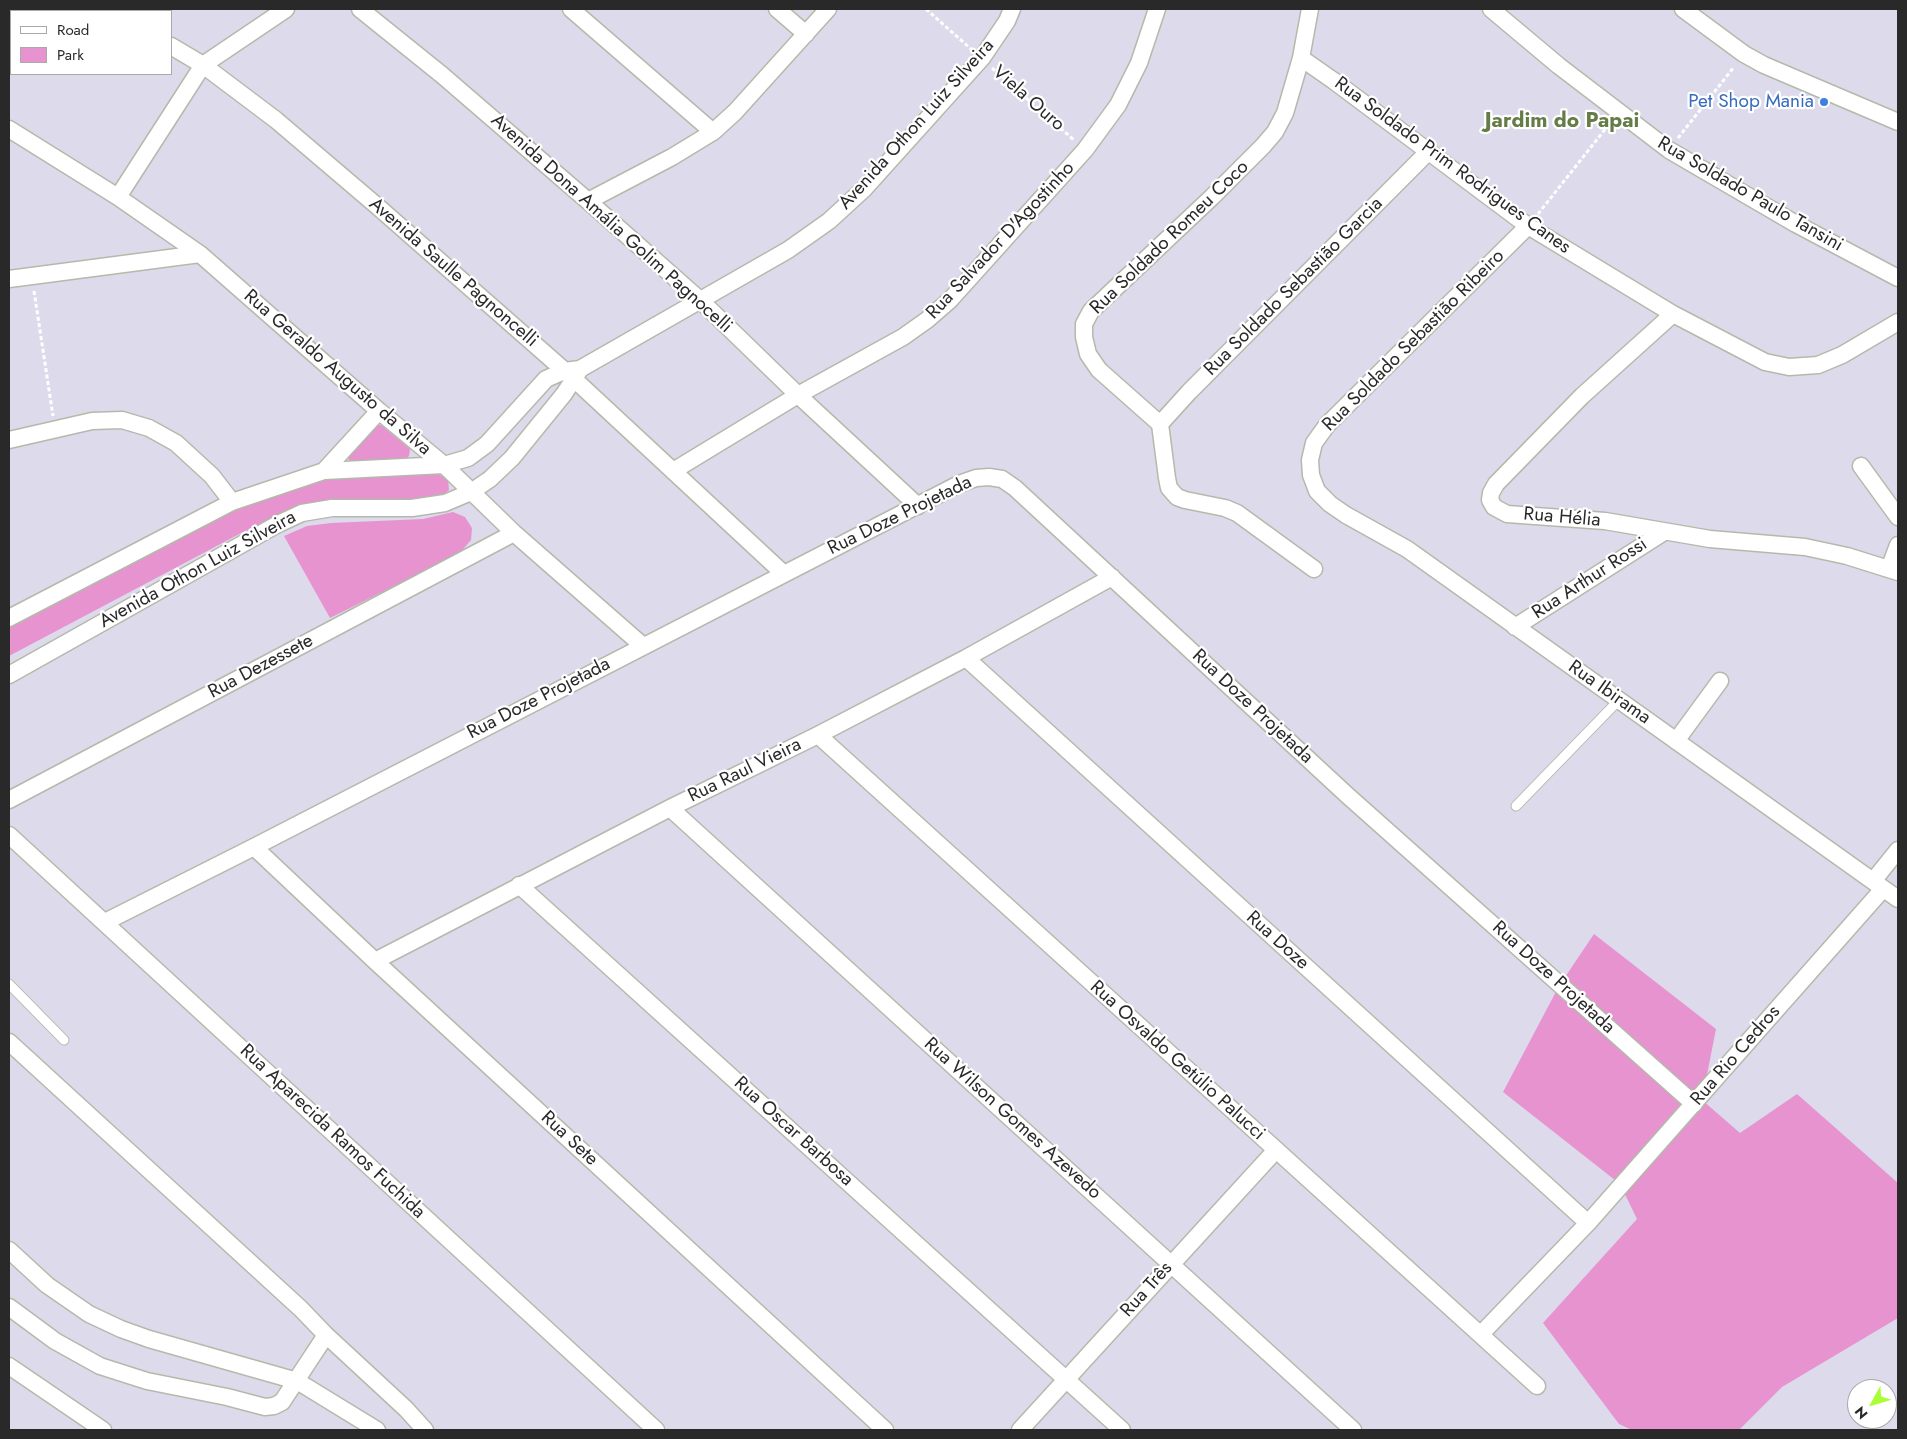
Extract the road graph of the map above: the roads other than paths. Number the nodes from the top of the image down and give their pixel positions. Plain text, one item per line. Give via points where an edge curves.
1 (286, 9) edge
2 (360, 9) edge
3 (571, 9) edge
4 (777, 9) edge
5 (828, 9) edge
6 (1012, 9) edge
7 (1157, 9) edge
8 (1310, 9) edge
9 (1491, 9) edge
10 (1682, 9) edge
11 (806, 34) junction
12 (172, 47) edge
13 (1301, 58) junction
14 (202, 65) junction
15 (1898, 122) edge
16 (9, 129) edge
17 (713, 132) junction
18 (1429, 151) junction
19 (118, 196) junction
20 (588, 201) junction
21 (1528, 226) junction
22 (200, 254) junction
23 (1898, 278) edge
24 (9, 279) edge
25 (700, 300) junction
26 (1673, 314) junction
27 (1898, 322) edge
28 (573, 373) junction
29 (798, 395) junction
30 (379, 411) junction
31 (1160, 424) junction
32 (9, 441) edge
33 (444, 465) junction
34 (1861, 466) dead end
35 (324, 470) junction
36 (673, 471) junction
37 (1317, 491) joint
38 (471, 492) junction
39 (232, 502) junction
40 (918, 506) junction
41 (1898, 517) edge
42 (1664, 532) junction
43 (514, 533) junction
44 (1898, 545) edge
45 (1314, 570) dead end
46 (1894, 571) edge
47 (784, 574) junction
48 (1112, 577) junction
49 (9, 618) edge
50 (1516, 627) junction
51 (643, 646) junction
52 (966, 658) junction
53 (9, 675) edge
54 (1720, 681) dead end
55 (1619, 700) junction
56 (818, 735) junction
57 (1676, 741) junction
58 (9, 800) edge
59 (1516, 806) dead end
60 (670, 808) junction
61 (9, 835) edge
62 (254, 847) junction
63 (1898, 850) edge
64 (519, 885) junction
65 (1878, 885) junction
66 (1898, 899) edge
67 (105, 922) junction
68 (375, 961) junction
69 (9, 984) edge
70 (64, 1040) dead end
71 (9, 1042) edge
72 (1694, 1104) junction
73 (1276, 1150) junction
74 (1588, 1224) junction
75 (9, 1250) edge
76 (1171, 1264) junction
77 (9, 1307) edge
78 (1481, 1334) junction
79 (326, 1335) junction
80 (9, 1366) edge
81 (1067, 1379) junction
82 (297, 1380) junction
83 (1537, 1386) dead end
84 (104, 1430) edge
85 (377, 1430) edge
86 (425, 1430) edge
87 (656, 1430) edge
88 (885, 1430) edge
89 (1020, 1430) edge
90 (1122, 1430) edge
91 (1353, 1430) edge

1 - 14 street
2 - 20 street, Avenida Dona Amália Golim Pagnocelli
3 - 17 street
4 - 11 street
5 - 11 street
6 - 25 street, Avenida Othon Luiz Silveira via 982,58 865,188 829,221 788,250
7 - 29 street, Rua Salvador D'Agostinho via 1139,63 1118,105 1086,150 950,300 904,337
8 - 13 street, Rua Soldado Romeu Coco
9 - 23 street, Rua Soldado Paulo Tansini via 1618,113 1669,150 1796,224
10 - 15 street via 1764,65
11 - 17 street
12 - 14 street, Avenida Saulle Pagnoncelli
13 - 18 street, Rua Soldado Prim Rodrigues Canes
13 - 31 street, Rua Soldado Romeu Coco via 1285,113 1275,132 1212,197 1091,311 1084,324 1088,354 1099,370
14 - 19 street
14 - 28 street, Avenida Saulle Pagnoncelli via 276,120
16 - 19 street, Rua Geraldo Augusto da Silva
17 - 20 street via 672,158
18 - 21 street, Rua Soldado Prim Rodrigues Canes
18 - 31 street, Rua Soldado Sebastião Garcia
19 - 22 street, Rua Geraldo Augusto da Silva
20 - 25 street, Avenida Dona Amália Golim Pagnocelli
21 - 26 street, Rua Soldado Prim Rodrigues Canes
21 - 37 street, Rua Soldado Sebastião Ribeiro via 1327,425 1314,443 1310,460
22 - 24 street
22 - 30 street, Rua Geraldo Augusto da Silva
25 - 28 street, Avenida Othon Luiz Silveira
25 - 29 street, Avenida Dona Amália Golim Pagnocelli
26 - 27 street, Rua Soldado Prim Rodrigues Canes via 1765,362 1789,368 1818,365 1842,355
26 - 42 street, Rua Hélia via 1582,396 1496,484 1490,500 1494,507 1507,514 1605,521
28 - 33 street, Avenida Othon Luiz Silveira via 546,379 487,444 468,458
28 - 36 street, Avenida Saulle Pagnoncelli
28 - 38 street, Avenida Othon Luiz Silveira via 564,394 512,458
29 - 36 street, Rua Salvador D'Agostinho
29 - 40 street, Avenida Dona Amália Golim Pagnocelli
30 - 33 street, Rua Geraldo Augusto da Silva
30 - 35 street
31 - 45 street via 1169,488 1177,497 1237,513
32 - 39 street via 92,421 122,420 149,428 176,443 212,476
33 - 35 street, Avenida Othon Luiz Silveira
33 - 38 street, Rua Geraldo Augusto da Silva
34 - 41 street
35 - 39 street, Avenida Othon Luiz Silveira
36 - 47 street, Avenida Saulle Pagnoncelli
37 - 50 street, Rua Ibirama via 1330,504 1407,549
38 - 43 street, Rua Geraldo Augusto da Silva
38 - 53 street, Avenida Othon Luiz Silveira via 445,503 412,508 332,508 302,513
39 - 49 street, Avenida Othon Luiz Silveira
40 - 47 street, Rua Doze Projetada
40 - 48 street, Rua Doze Projetada via 976,478 1002,480 1015,488
42 - 46 street, Rua Hélia via 1805,547
42 - 50 street, Rua Arthur Rossi
43 - 51 street, Rua Geraldo Augusto da Silva
43 - 58 street, Rua Dezessete
44 - 46 street
47 - 51 street, Rua Doze Projetada
48 - 52 street, Rua Raul Vieira
48 - 72 street, Rua Doze Projetada via 1347,794
50 - 55 street, Rua Ibirama
51 - 62 street, Rua Doze Projetada
52 - 56 street, Rua Raul Vieira
52 - 74 street, Rua Doze
54 - 57 street
55 - 57 street, Rua Ibirama
55 - 59 lane
56 - 60 street, Rua Raul Vieira
56 - 73 street, Rua Osvaldo Getúlio Palucci
57 - 65 street, Rua Ibirama
60 - 64 street, Rua Raul Vieira
60 - 76 street, Rua Wilson Gomes Azevedo
61 - 67 street, Rua Aparecida Ramos Fuchida
62 - 67 street, Rua Doze Projetada
62 - 68 street, Rua Sete
63 - 65 street, Rua Rio Cedros
64 - 68 street, Rua Raul Vieira
64 - 81 street, Rua Oscar Barbosa
65 - 66 street, Rua Ibirama
65 - 72 street, Rua Rio Cedros
67 - 87 street, Rua Aparecida Ramos Fuchida
68 - 88 street, Rua Sete
69 - 70 lane
71 - 79 street
72 - 74 street, Rua Rio Cedros
73 - 76 street, Rua Três
73 - 78 street, Rua Osvaldo Getúlio Palucci
74 - 78 street, Rua Rio Cedros
75 - 82 street via 47,1285 89,1314 121,1329
76 - 81 street, Rua Três
76 - 91 street, Rua Wilson Gomes Azevedo
77 - 82 street via 54,1342 100,1366 147,1381 265,1407 282,1402
78 - 83 street, Rua Osvaldo Getúlio Palucci
79 - 82 street
79 - 86 street
80 - 84 street
81 - 89 street, Rua Três
81 - 90 street, Rua Oscar Barbosa
82 - 85 street

